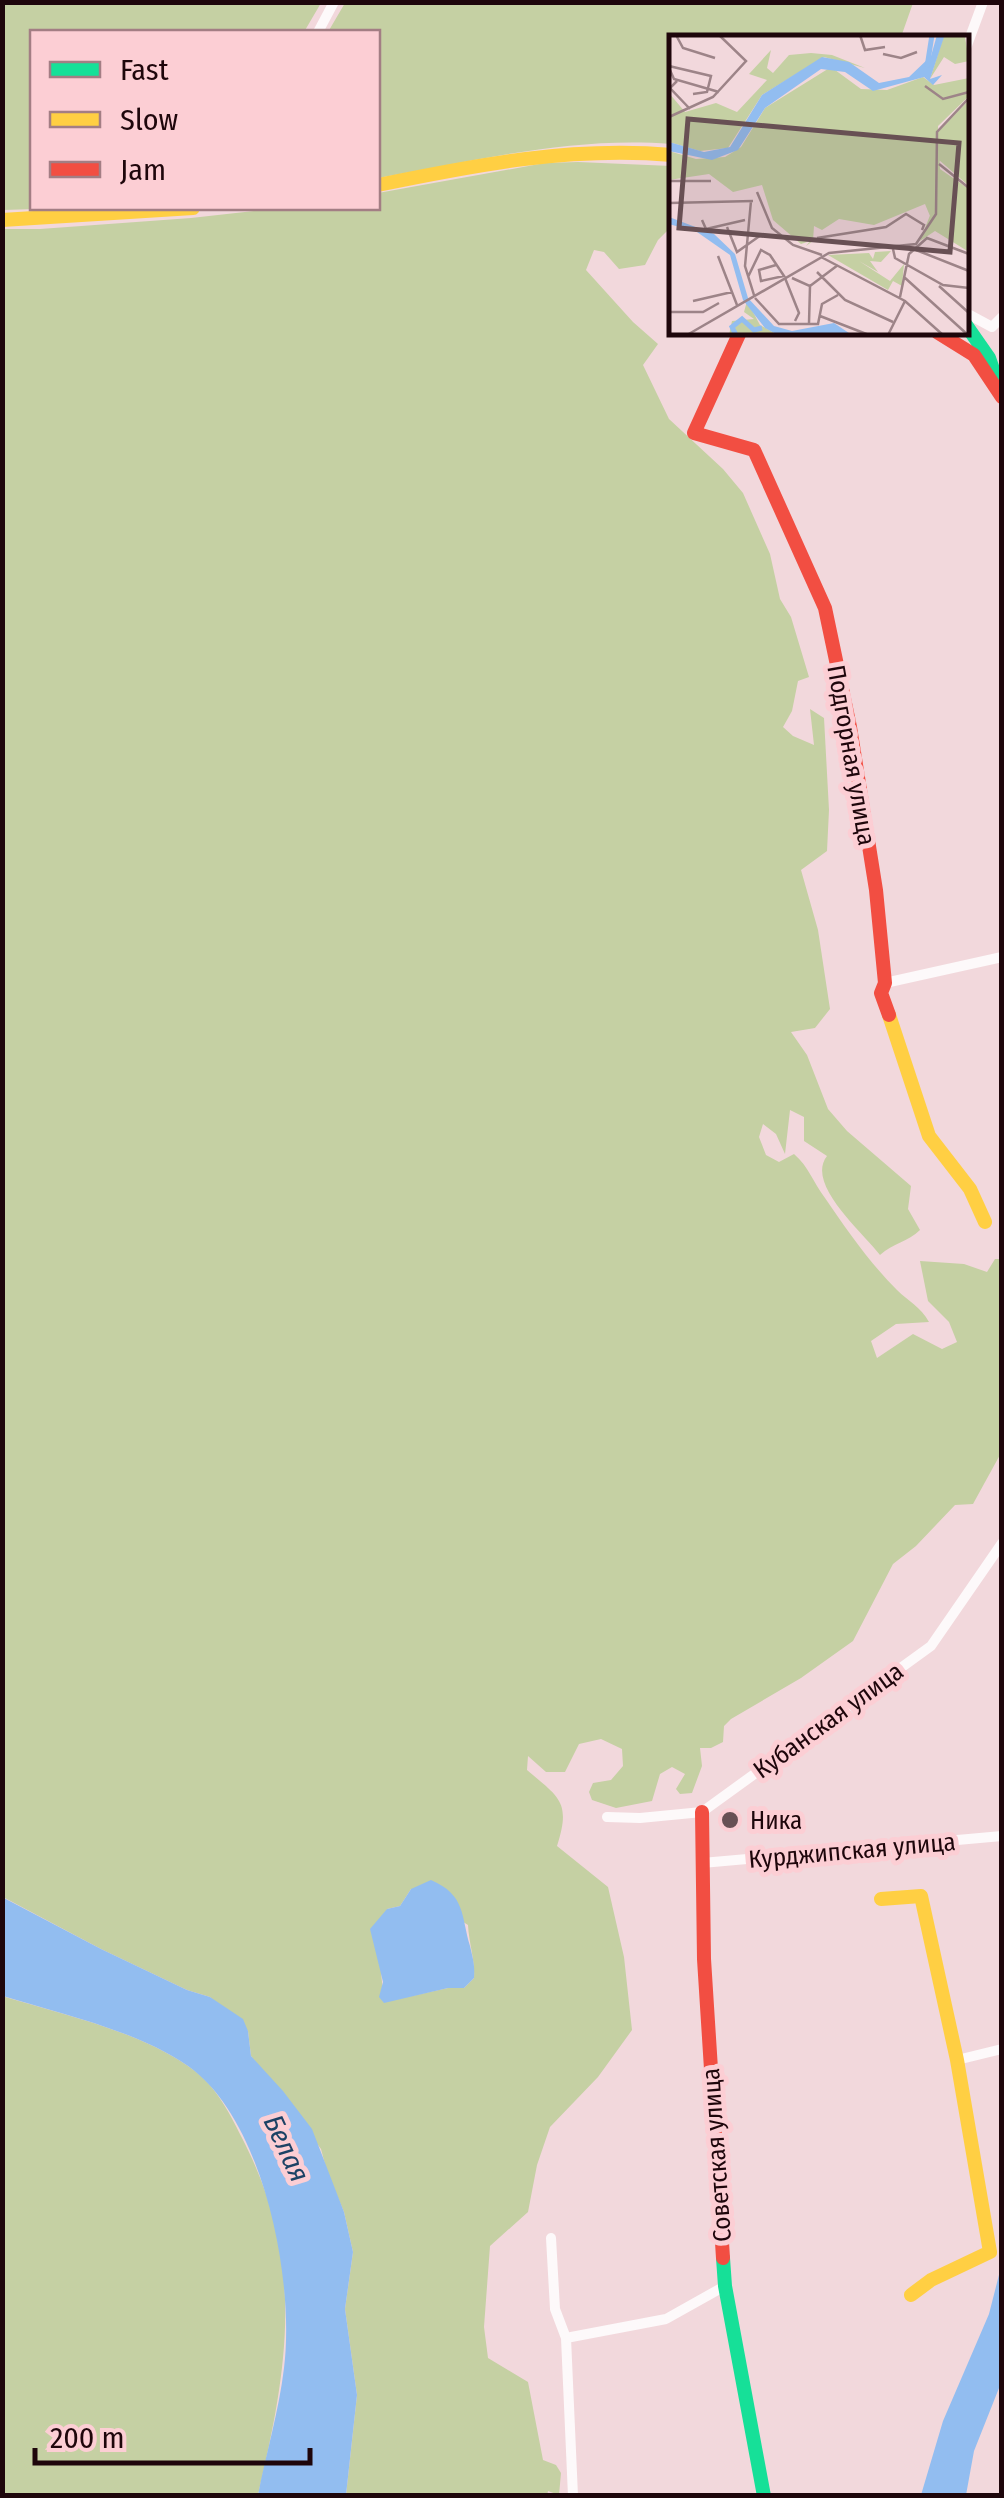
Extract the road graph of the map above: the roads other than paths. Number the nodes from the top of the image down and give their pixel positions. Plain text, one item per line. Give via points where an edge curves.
1 (334, 2) edge
2 (984, 2) edge
3 (319, 30) edge
4 (969, 40) edge
5 (669, 154) edge
6 (380, 185) edge
7 (119, 210) edge
8 (171, 210) edge
9 (105, 216) junction
10 (2, 220) edge
11 (969, 316) edge
12 (1002, 317) edge
13 (969, 329) edge
14 (739, 335) edge
15 (942, 335) edge
16 (1002, 396) edge
17 (1002, 957) edge
18 (885, 983) junction
19 (985, 1222) dead end
20 (1002, 1543) edge
21 (702, 1812) junction
22 (608, 1817) dead end
23 (1002, 1836) edge
24 (702, 1863) junction
25 (881, 1899) dead end
26 (1002, 2049) edge
27 (957, 2060) junction
28 (551, 2238) dead end
29 (725, 2286) junction
30 (910, 2295) dead end
31 (566, 2338) junction
32 (573, 2496) edge
33 (764, 2496) edge

1 - 3 street
2 - 4 street
5 - 6 street via 570,152
7 - 9 street
8 - 9 street
9 - 10 street
11 - 12 street via 992,327
13 - 16 street via 987,350
14 - 18 street, Подгорная улица via 694,433 754,450 825,608 850,727
15 - 16 street via 974,354
17 - 18 street
18 - 19 street, Подгорная улица via 881,993 929,1136 970,1189
20 - 21 street, Кубанская улица via 930,1646
21 - 22 street
21 - 24 street, Советская улица
23 - 24 street, Курджипская улица
24 - 29 street, Советская улица
25 - 27 street via 921,1896
26 - 27 street
27 - 30 street via 990,2252
28 - 31 street via 555,2309
29 - 31 street via 666,2320
29 - 33 street, Советская улица
31 - 32 street

